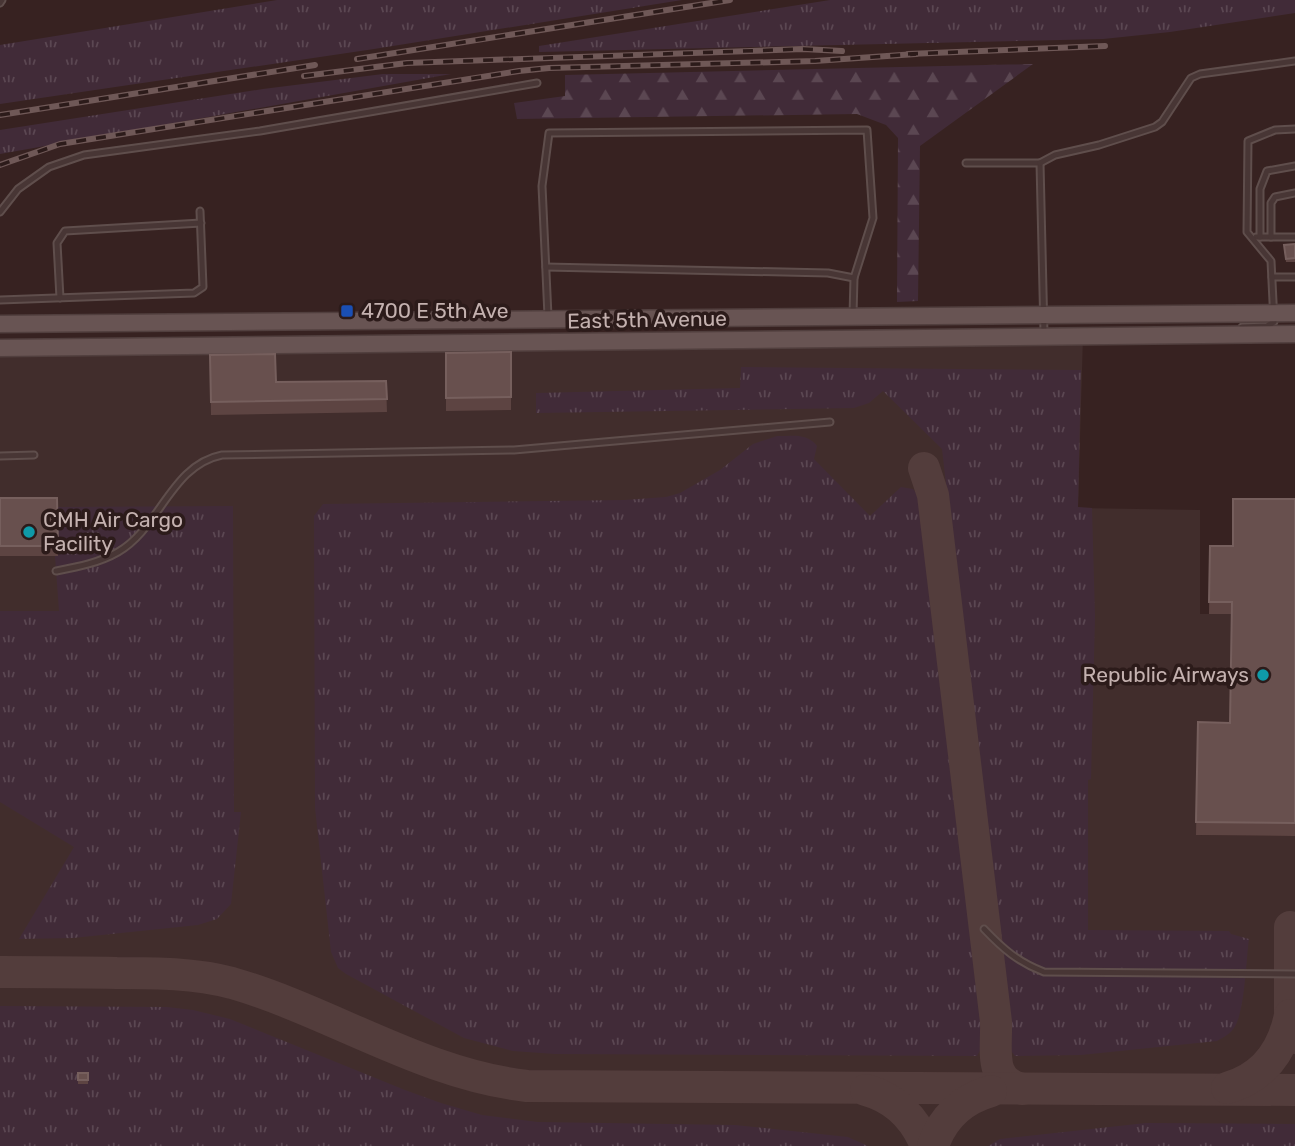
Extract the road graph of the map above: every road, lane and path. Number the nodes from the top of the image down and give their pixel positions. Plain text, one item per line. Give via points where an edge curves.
1 (1295, 61) edge
2 (537, 83) dead end
3 (1295, 129) edge
4 (966, 163) dead end
5 (1040, 163) junction
6 (1295, 165) edge
7 (1295, 193) edge
8 (200, 211) dead end
9 (0, 212) edge
10 (201, 223) junction
11 (1251, 237) junction
12 (1260, 237) junction
13 (1271, 237) junction
14 (1295, 237) edge
15 (546, 267) junction
16 (1272, 277) junction
17 (1295, 277) edge
18 (854, 278) junction
19 (60, 298) junction
20 (0, 300) edge
21 (1274, 313) junction
22 (1295, 313) edge
23 (1045, 315) junction
24 (853, 317) junction
25 (548, 319) junction
26 (330, 320) junction
27 (0, 324) edge
28 (1295, 334) edge
29 (1208, 335) junction
30 (1044, 337) junction
31 (327, 344) junction
32 (0, 348) edge
33 (831, 422) dead end
34 (0, 456) edge
35 (34, 456) dead end
36 (56, 571) dead end
37 (984, 929) dead end
38 (1295, 974) edge

1 - 5 lane via 1200,74 1191,78 1156,127
2 - 9 lane via 260,131 84,155 49,167 18,189
3 - 11 lane via 1275,130 1248,141 1247,232
4 - 5 lane
5 - 23 lane
6 - 12 lane via 1267,171 1260,189
7 - 13 lane via 1275,197 1271,203
8 - 10 lane
10 - 19 lane via 65,230 57,243
10 - 19 lane via 203,288 194,293
11 - 12 lane
11 - 16 lane via 1271,261
12 - 13 lane
13 - 14 lane
15 - 18 lane via 828,273
15 - 18 lane via 542,186 549,133 867,130 873,218
15 - 25 lane
16 - 17 lane
16 - 21 lane
18 - 24 lane
19 - 20 lane
21 - 22 main road, East 5th Avenue
21 - 23 main road, East 5th Avenue
21 - 29 lane via 1274,322 1267,326
23 - 24 main road, East 5th Avenue
23 - 30 lane
24 - 25 main road, East 5th Avenue
25 - 26 main road, East 5th Avenue
26 - 27 main road, East 5th Avenue
26 - 31 lane
28 - 29 main road, East 5th Avenue
29 - 30 main road, East 5th Avenue
30 - 31 main road, East 5th Avenue
31 - 32 main road, East 5th Avenue
33 - 36 lane via 514,450 222,455 202,460 192,469 140,533 118,552
34 - 35 lane
37 - 38 lane via 1009,954 1044,972

